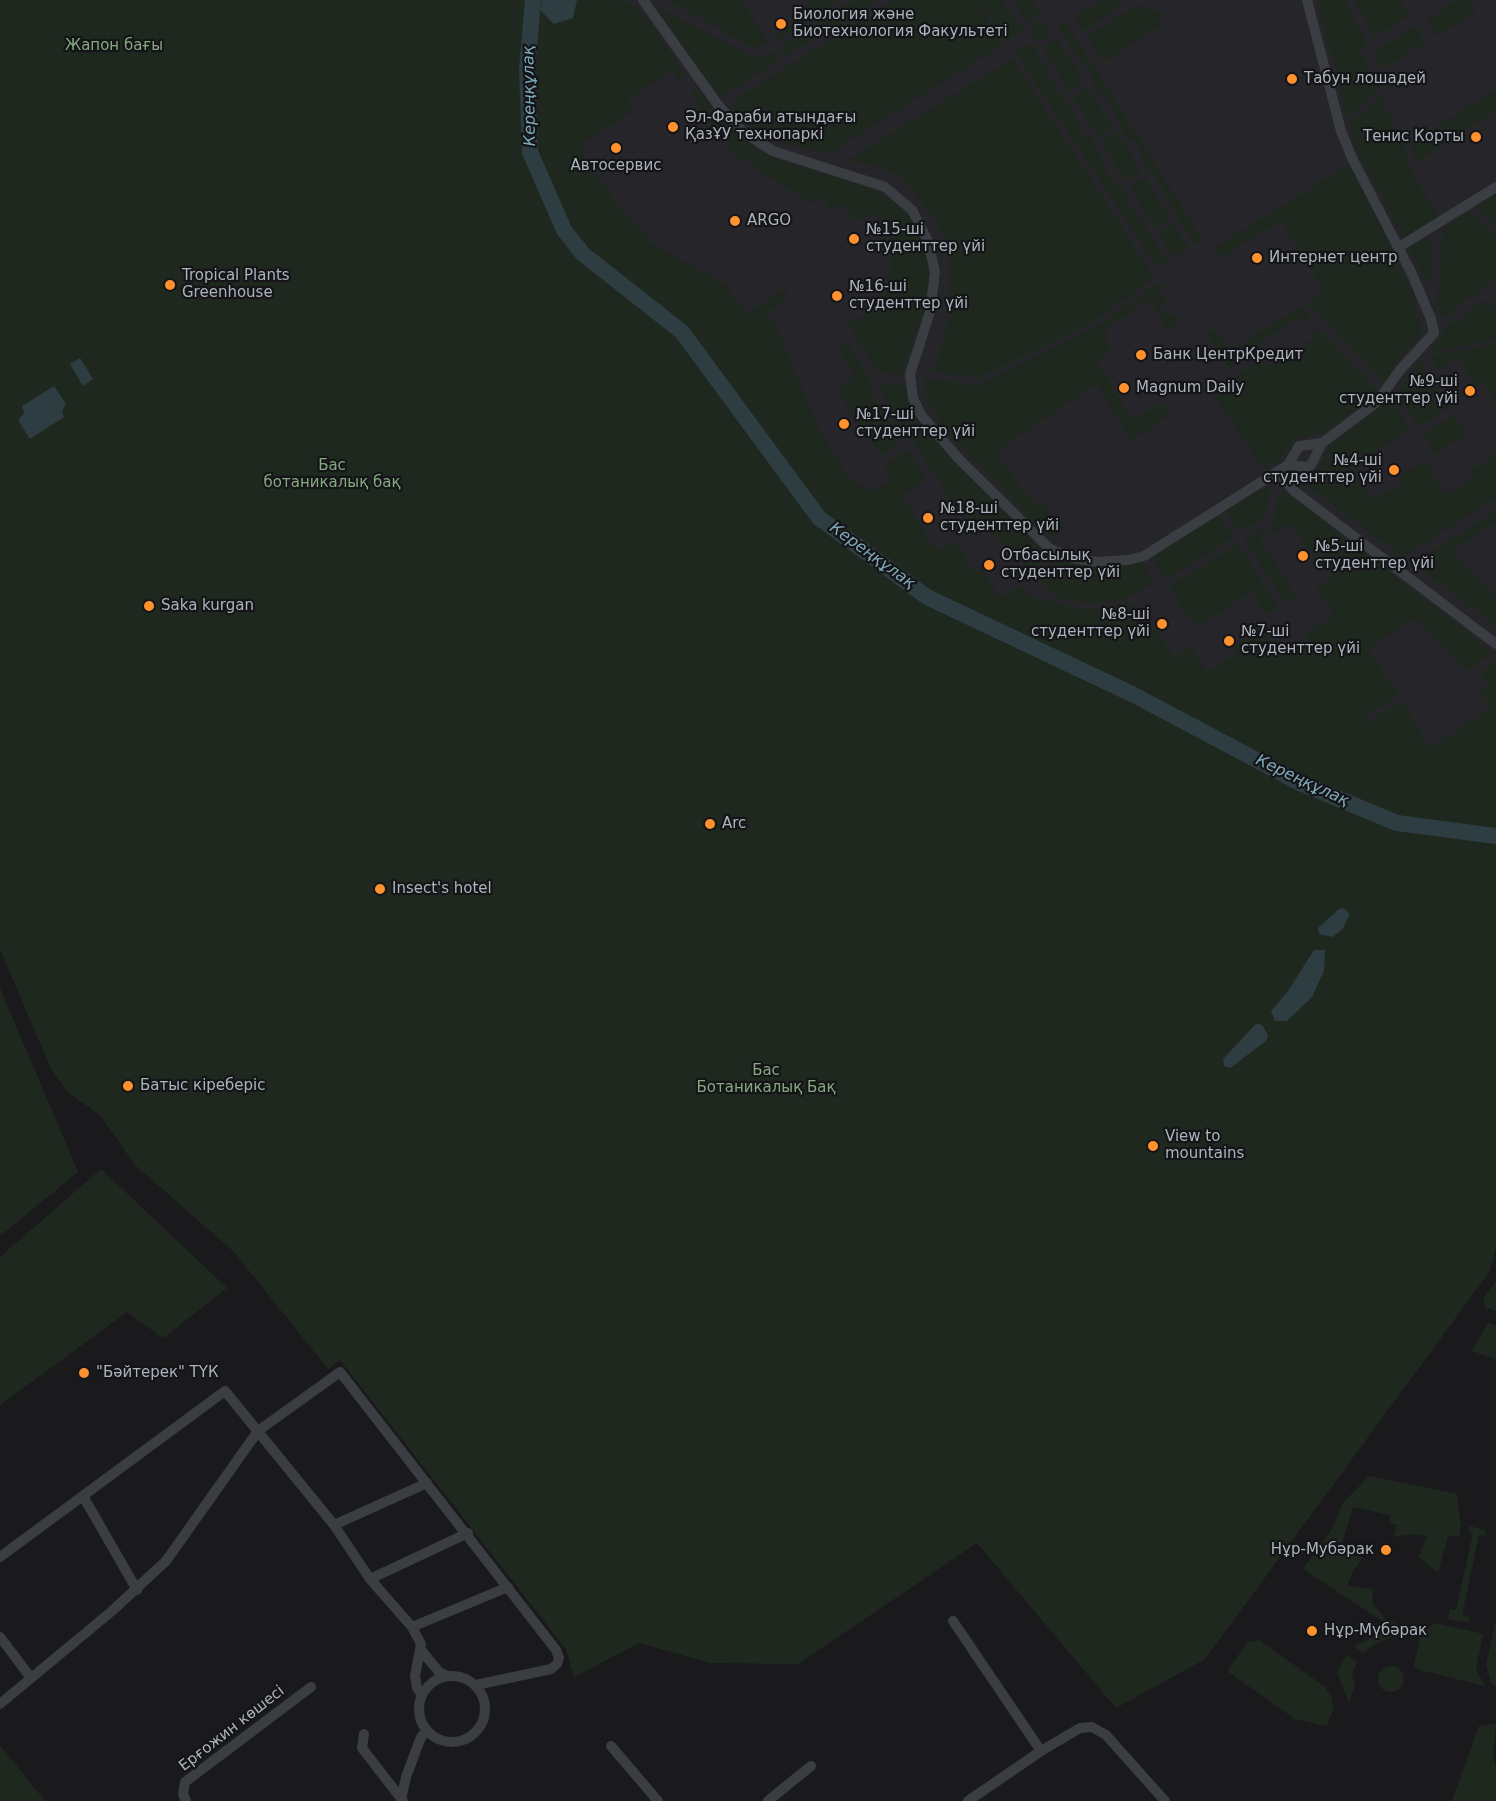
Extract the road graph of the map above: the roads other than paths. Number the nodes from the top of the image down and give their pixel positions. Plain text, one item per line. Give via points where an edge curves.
1 (643, 0) edge
2 (1307, 0) edge
3 (1496, 188) edge
4 (1399, 248) junction
5 (1322, 443) junction
6 (1288, 465) junction
7 (1278, 472) junction
8 (1496, 644) edge
9 (258, 1431) junction
10 (427, 1483) junction
11 (83, 1496) junction
12 (334, 1525) junction
13 (468, 1533) junction
14 (0, 1557) edge
15 (370, 1579) junction
16 (508, 1587) junction
17 (136, 1590) junction
18 (952, 1622) dead end
19 (412, 1627) junction
20 (0, 1637) edge
21 (421, 1650) junction
22 (449, 1676) junction
23 (31, 1678) junction
24 (476, 1685) junction
25 (311, 1688) dead end
26 (422, 1695) junction
27 (0, 1704) edge
28 (427, 1731) junction
29 (364, 1734) dead end
30 (611, 1746) dead end
31 (1041, 1751) junction
32 (811, 1766) dead end
33 (402, 1800) edge
34 (186, 1801) edge
35 (658, 1801) edge
36 (768, 1801) edge
37 (968, 1801) edge
38 (1165, 1801) edge

1 - 7 street via 718,105 743,132 773,151 885,187 912,210 928,241 936,272 930,312 910,374 914,398 933,432 1049,548 1072,558 1097,562 1144,556
2 - 4 street via 1341,131
3 - 4 street
4 - 5 street via 1434,333 1377,402
5 - 6 street via 1299,446
5 - 6 street via 1311,465
6 - 7 street
7 - 8 street via 1294,491
9 - 10 street via 340,1372
9 - 11 street via 225,1391
9 - 12 street
9 - 17 street via 166,1561
10 - 12 street
10 - 13 street
11 - 14 street
11 - 17 street
12 - 15 street
13 - 15 street
13 - 16 street
15 - 19 street
16 - 19 street
16 - 24 street via 559,1658 551,1668
17 - 23 street
18 - 31 street
19 - 21 street
20 - 23 street
21 - 22 street via 438,1672
21 - 26 street via 415,1676
22 - 24 street
22 - 26 street via 433,1682
23 - 27 street
24 - 28 street via 483,1695 486,1713 472,1736 445,1741
25 - 34 street, Ерғожин көшесі via 185,1782
26 - 28 street via 420,1714
28 - 33 street via 410,1767
29 - 33 street via 362,1748
30 - 35 street
31 - 37 street
31 - 38 street via 1080,1728 1092,1727 1106,1735
32 - 36 street

